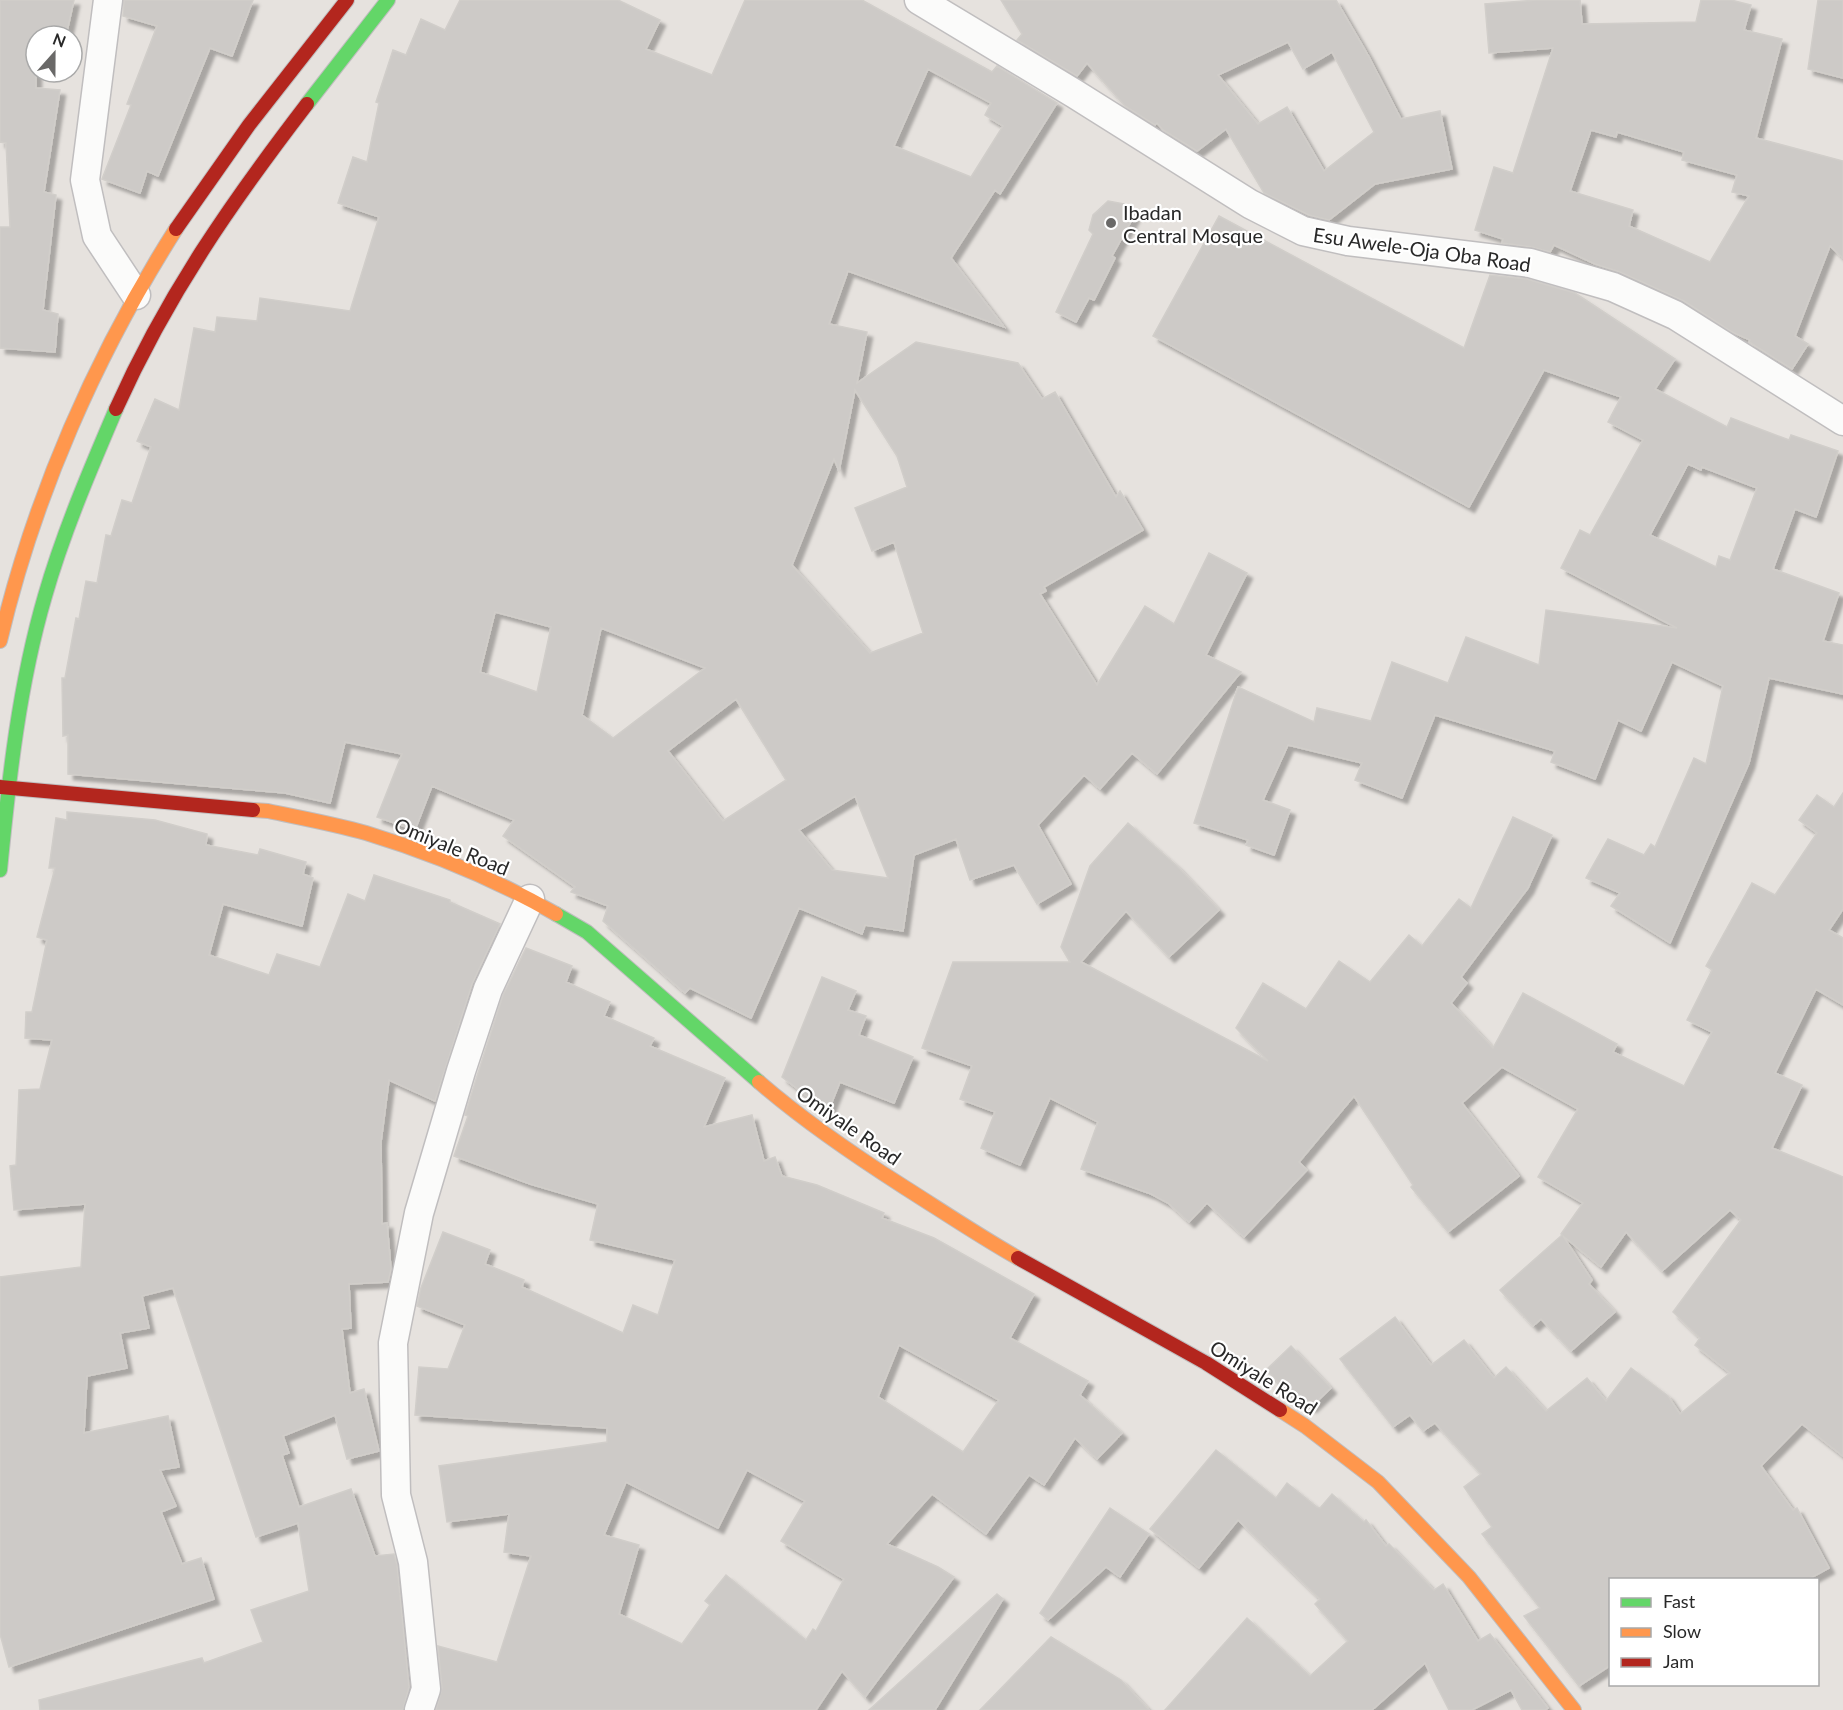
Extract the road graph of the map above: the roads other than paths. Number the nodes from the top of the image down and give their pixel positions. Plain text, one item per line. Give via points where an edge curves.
1 (108, 0) edge
2 (347, 0) edge
3 (388, 0) edge
4 (919, 0) edge
5 (136, 295) junction
6 (1843, 421) edge
7 (61, 499) junction
8 (0, 641) edge
9 (4, 788) edge
10 (0, 870) edge
11 (530, 899) junction
12 (419, 1710) edge
13 (1574, 1710) edge

1 - 5 street via 85,180 97,236
2 - 5 main road via 208,182
3 - 7 main road via 230,206 156,326 121,396
4 - 6 street, Esu Awele-Oja Oba Road via 1250,204 1303,231 1348,241 1530,263 1613,286 1675,315
5 - 7 main road via 87,395
7 - 8 main road via 27,542
7 - 9 main road via 45,597
9 - 10 main road
9 - 11 main road, Omiyale Road via 268,811 365,833 436,857
11 - 12 street via 488,989 460,1071 419,1213 393,1343 396,1495 413,1562 426,1689
11 - 13 main road, Omiyale Road via 587,932 784,1104 864,1161 985,1239 1206,1363 1305,1426 1369,1475 1469,1577

